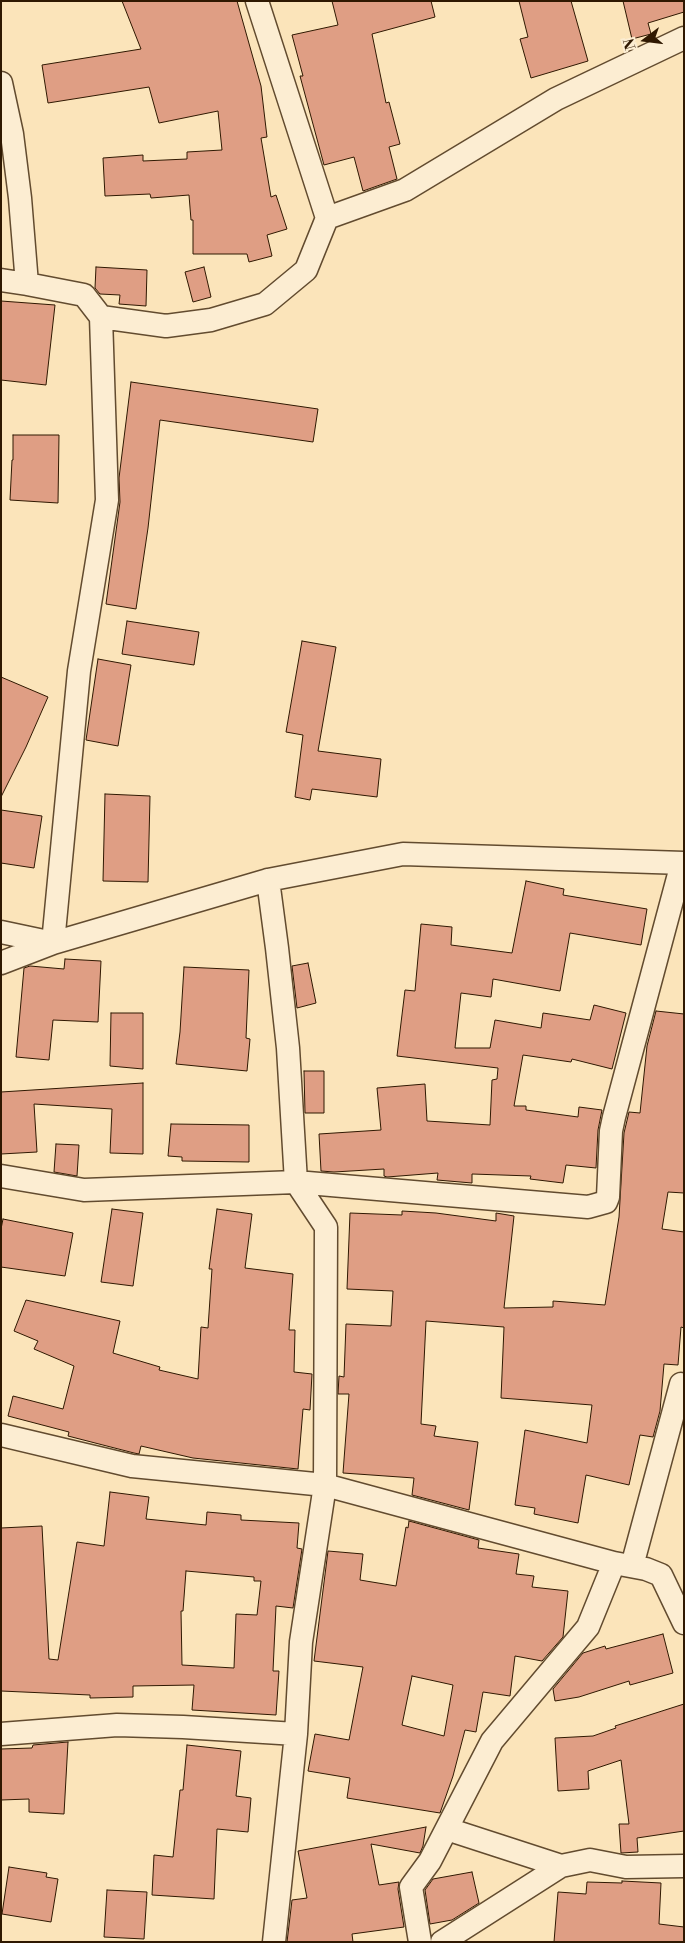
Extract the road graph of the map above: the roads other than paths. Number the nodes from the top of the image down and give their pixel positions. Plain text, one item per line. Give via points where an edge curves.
1 (257, 1) edge
2 (682, 41) edge
3 (1, 83) edge
4 (327, 218) junction
5 (1, 280) edge
6 (27, 284) junction
7 (101, 317) junction
8 (683, 863) edge
9 (268, 880) junction
10 (1, 932) edge
11 (53, 943) junction
12 (1, 963) edge
13 (1, 1176) edge
14 (296, 1182) junction
15 (680, 1384) dead end
16 (1, 1435) edge
17 (325, 1484) junction
18 (622, 1564) junction
19 (684, 1623) edge
20 (1, 1734) edge
21 (296, 1734) junction
22 (447, 1829) junction
23 (560, 1866) junction
24 (684, 1866) edge
25 (274, 1942) edge
26 (420, 1942) edge
27 (442, 1942) edge

1 - 4 street
2 - 4 street via 556,99 405,190
3 - 6 street via 19,188
4 - 7 street via 306,270 265,304 211,320 166,326
5 - 6 street
6 - 7 street via 84,295
7 - 11 street via 107,500 79,670
8 - 9 street via 403,854
8 - 14 street via 614,1117 606,1202 588,1207
9 - 11 street
9 - 14 street via 288,1048
10 - 11 street
11 - 12 street
13 - 14 street via 84,1190
14 - 17 street via 326,1228
15 - 18 street
16 - 17 street via 132,1466
17 - 18 street
17 - 21 street via 301,1642
18 - 19 street via 661,1575
18 - 22 street via 588,1627 492,1741
20 - 21 street via 117,1725
21 - 25 street
22 - 23 street
22 - 26 street via 411,1887
23 - 24 street via 590,1860 626,1867
23 - 27 street

